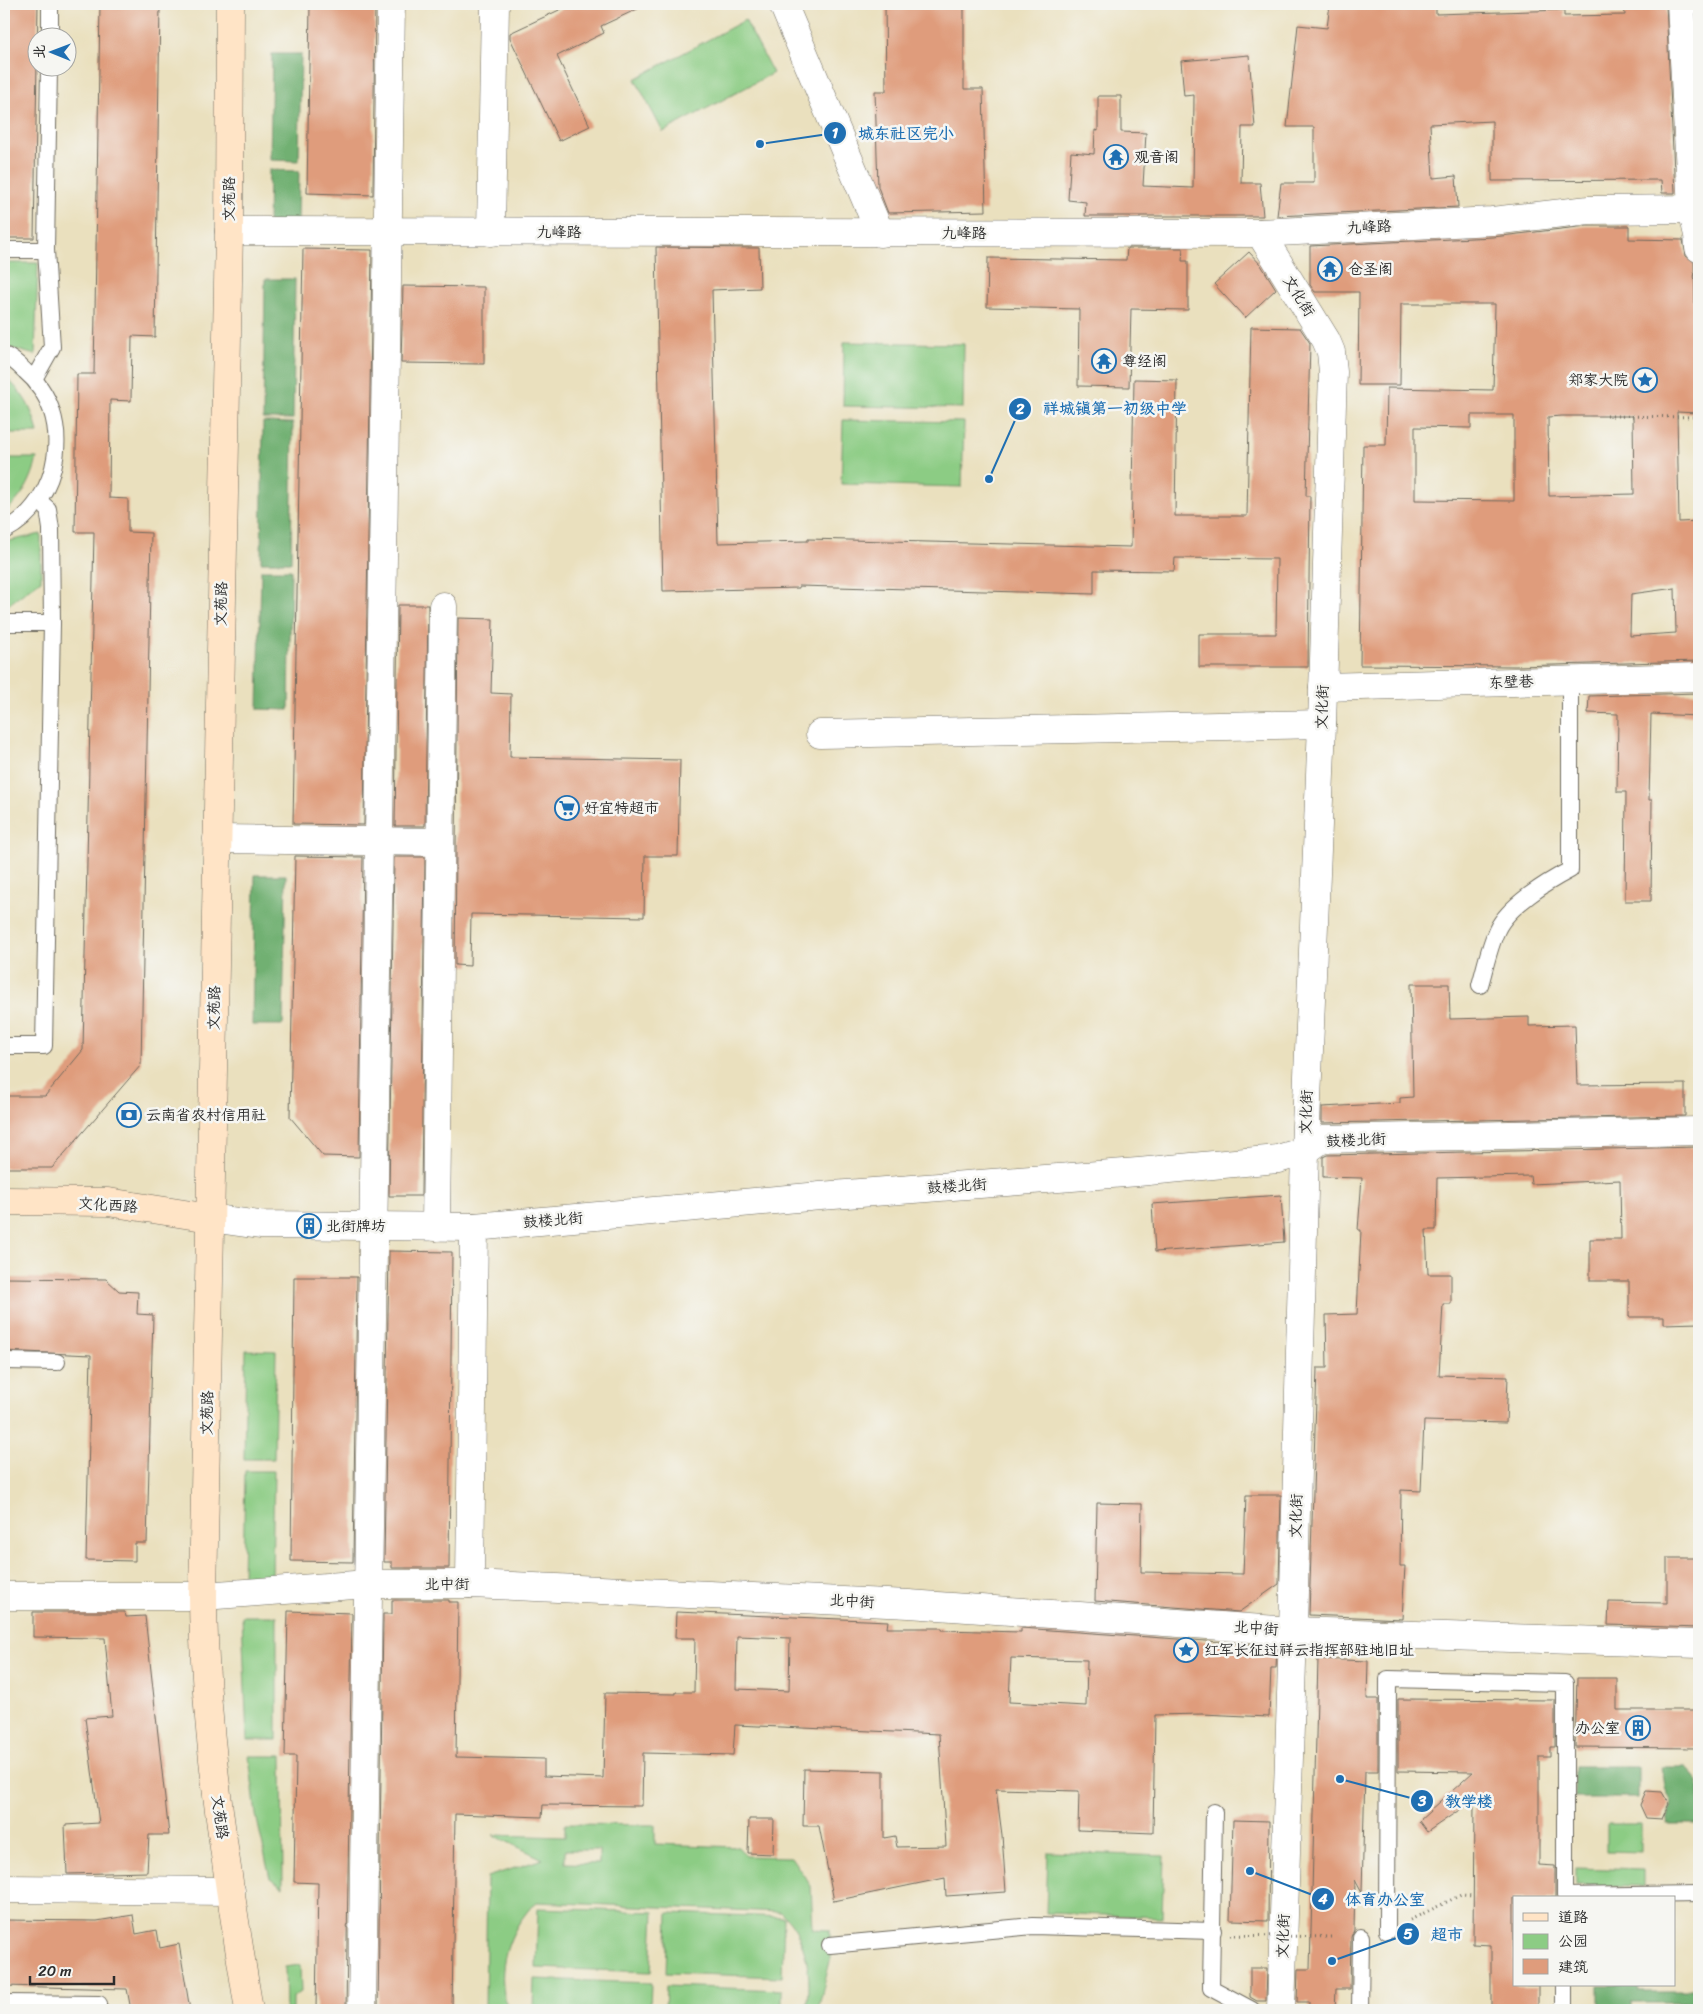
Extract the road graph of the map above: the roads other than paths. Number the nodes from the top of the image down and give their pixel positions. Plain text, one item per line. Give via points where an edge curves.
1 (50, 4) edge
2 (230, 4) edge
3 (391, 4) edge
4 (495, 4) edge
5 (783, 4) edge
6 (1681, 4) edge
7 (50, 28) edge
8 (49, 78) edge
9 (1696, 209) edge
10 (229, 230) junction
11 (388, 232) junction
12 (490, 232) junction
13 (880, 233) junction
14 (1260, 233) junction
15 (1699, 248) edge
16 (4, 250) edge
17 (46, 250) junction
18 (4, 355) edge
19 (34, 379) junction
20 (39, 501) junction
21 (4, 531) edge
22 (443, 606) dead end
23 (4, 622) edge
24 (52, 623) junction
25 (1699, 677) edge
26 (1570, 680) junction
27 (1323, 688) junction
28 (1322, 724) junction
29 (820, 734) dead end
30 (217, 839) junction
31 (379, 841) junction
32 (440, 842) junction
33 (1480, 985) dead end
34 (4, 1046) edge
35 (1699, 1131) edge
36 (1313, 1145) junction
37 (4, 1202) edge
38 (210, 1218) junction
39 (374, 1226) junction
40 (436, 1227) junction
41 (474, 1227) junction
42 (4, 1361) edge
43 (57, 1362) dead end
44 (368, 1584) junction
45 (470, 1584) junction
46 (4, 1596) edge
47 (203, 1596) junction
48 (1293, 1631) junction
49 (1699, 1644) edge
50 (1214, 1812) dead end
51 (4, 1888) edge
52 (231, 1891) junction
53 (1699, 1894) edge
54 (1565, 1896) edge
55 (1610, 1896) edge
56 (1387, 1931) dead end
57 (1212, 1932) junction
58 (1361, 1937) dead end
59 (830, 1945) dead end
60 (1564, 1986) edge
61 (4, 2003) edge
62 (99, 2010) edge
63 (249, 2010) edge
64 (362, 2010) edge
65 (1252, 2010) edge
66 (1281, 2010) edge
67 (1360, 2010) edge
68 (1564, 2010) edge

1 - 7 lane
2 - 10 main road, 文苑路
3 - 11 street
4 - 12 street
5 - 13 street
6 - 9 street
8 - 17 lane
9 - 14 street, 九峰路 via 1589,210 1492,220
9 - 15 street
10 - 11 street, 九峰路
10 - 30 main road, 文苑路
11 - 12 street, 九峰路
11 - 31 street
12 - 13 street, 九峰路
13 - 14 street, 九峰路
14 - 27 street, 文化街 via 1331,352
16 - 17 lane
17 - 19 lane via 52,347
18 - 19 lane
19 - 20 lane via 51,407 58,439 54,472
20 - 21 lane via 16,525
20 - 24 lane via 48,509 51,529
22 - 32 street
23 - 24 lane
24 - 34 lane via 44,1046
25 - 26 street, 东壁巷
26 - 27 street, 东壁巷
26 - 33 lane via 1570,870 1516,906 1497,929
27 - 28 street, 文化街
28 - 29 street
28 - 36 street, 文化街
30 - 31 street
30 - 38 main road, 文苑路
31 - 32 street
31 - 39 street
32 - 40 street
35 - 36 street, 鼓楼北街
36 - 41 street, 鼓楼北街 via 1278,1159
36 - 48 street, 文化街
37 - 38 main road, 文化西路 via 108,1202
38 - 39 street, 鼓楼北街 via 260,1225
38 - 47 main road, 文苑路
39 - 40 street, 鼓楼北街
39 - 44 street
40 - 41 street, 鼓楼北街
41 - 45 street
42 - 43 lane
44 - 45 street, 北中街
44 - 47 street, 北中街
44 - 64 street
45 - 48 street, 北中街 via 909,1604
46 - 47 street, 北中街
47 - 52 main road, 文苑路 via 207,1700 218,1809
48 - 49 street, 北中街
48 - 66 street, 文化街
50 - 57 lane
51 - 52 street
52 - 63 main road, 文苑路
53 - 55 lane
54 - 56 lane via 1565,1683 1388,1679
57 - 59 lane via 1033,1926
57 - 65 lane via 1211,1988
58 - 67 lane
60 - 68 lane
61 - 62 lane via 99,2004

